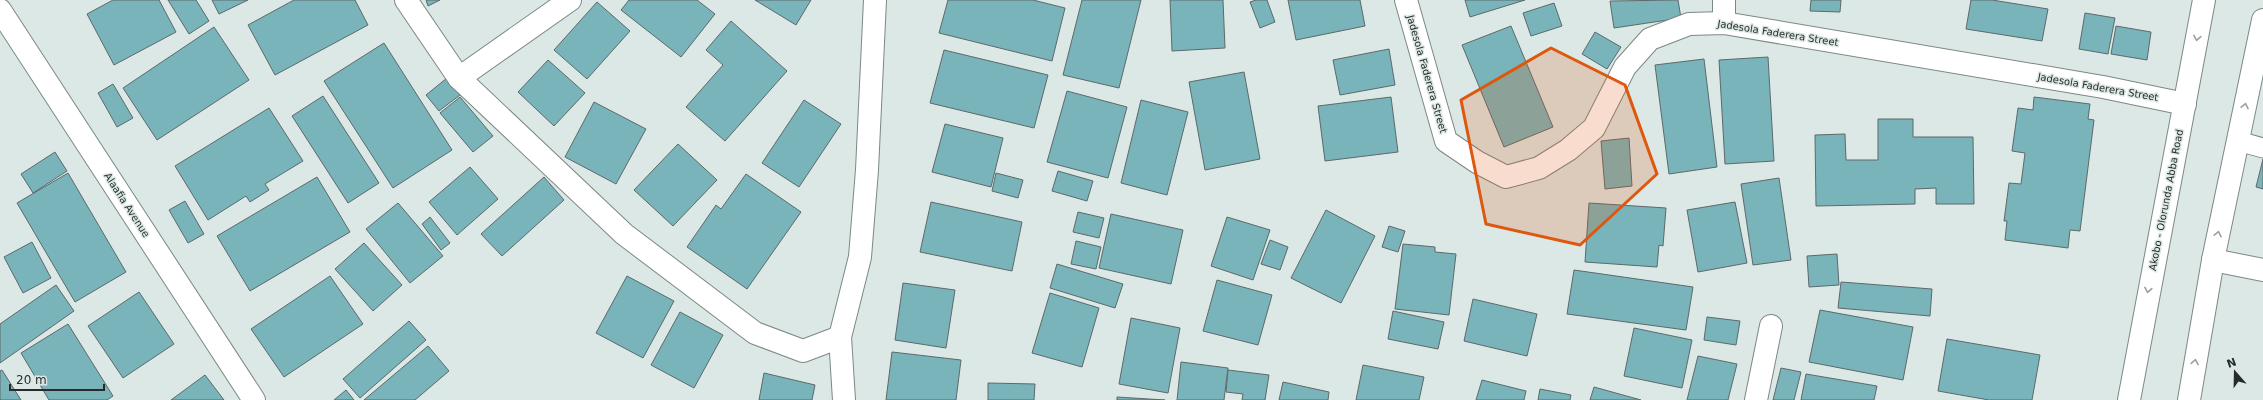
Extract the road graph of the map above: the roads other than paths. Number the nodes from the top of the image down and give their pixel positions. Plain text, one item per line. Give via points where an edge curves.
1 (406, 0) edge
2 (570, 0) edge
3 (875, 0) edge
4 (1406, 0) edge
5 (1724, 0) edge
6 (2204, 0) edge
7 (0, 10) edge
8 (1724, 23) junction
9 (2262, 29) edge
10 (459, 78) junction
11 (2185, 104) junction
12 (2238, 141) junction
13 (2263, 148) edge
14 (2213, 260) junction
15 (2263, 270) edge
16 (1771, 326) dead end
17 (840, 337) junction
18 (254, 400) edge
19 (844, 400) edge
20 (1756, 400) edge
21 (2128, 400) edge
22 (2189, 400) edge

1 - 10 street
2 - 10 street
3 - 17 street via 860,257
4 - 8 street, Jadesola Faderera Street via 1446,141 1477,162 1506,177 1539,168 1568,150 1594,128 1625,67 1650,38 1689,24
5 - 8 street
6 -> 11 street, Akobo - Olorunda Abba Road
7 - 18 street, Alaafia Avenue
8 - 11 street, Jadesola Faderera Street via 2102,87
12 -> 9 street
10 - 17 street via 624,234 755,333 803,351
11 -> 21 street, Akobo - Olorunda Abba Road
12 - 13 lane
14 -> 12 street
14 - 15 street
22 -> 14 street
16 - 20 street
17 - 19 street

